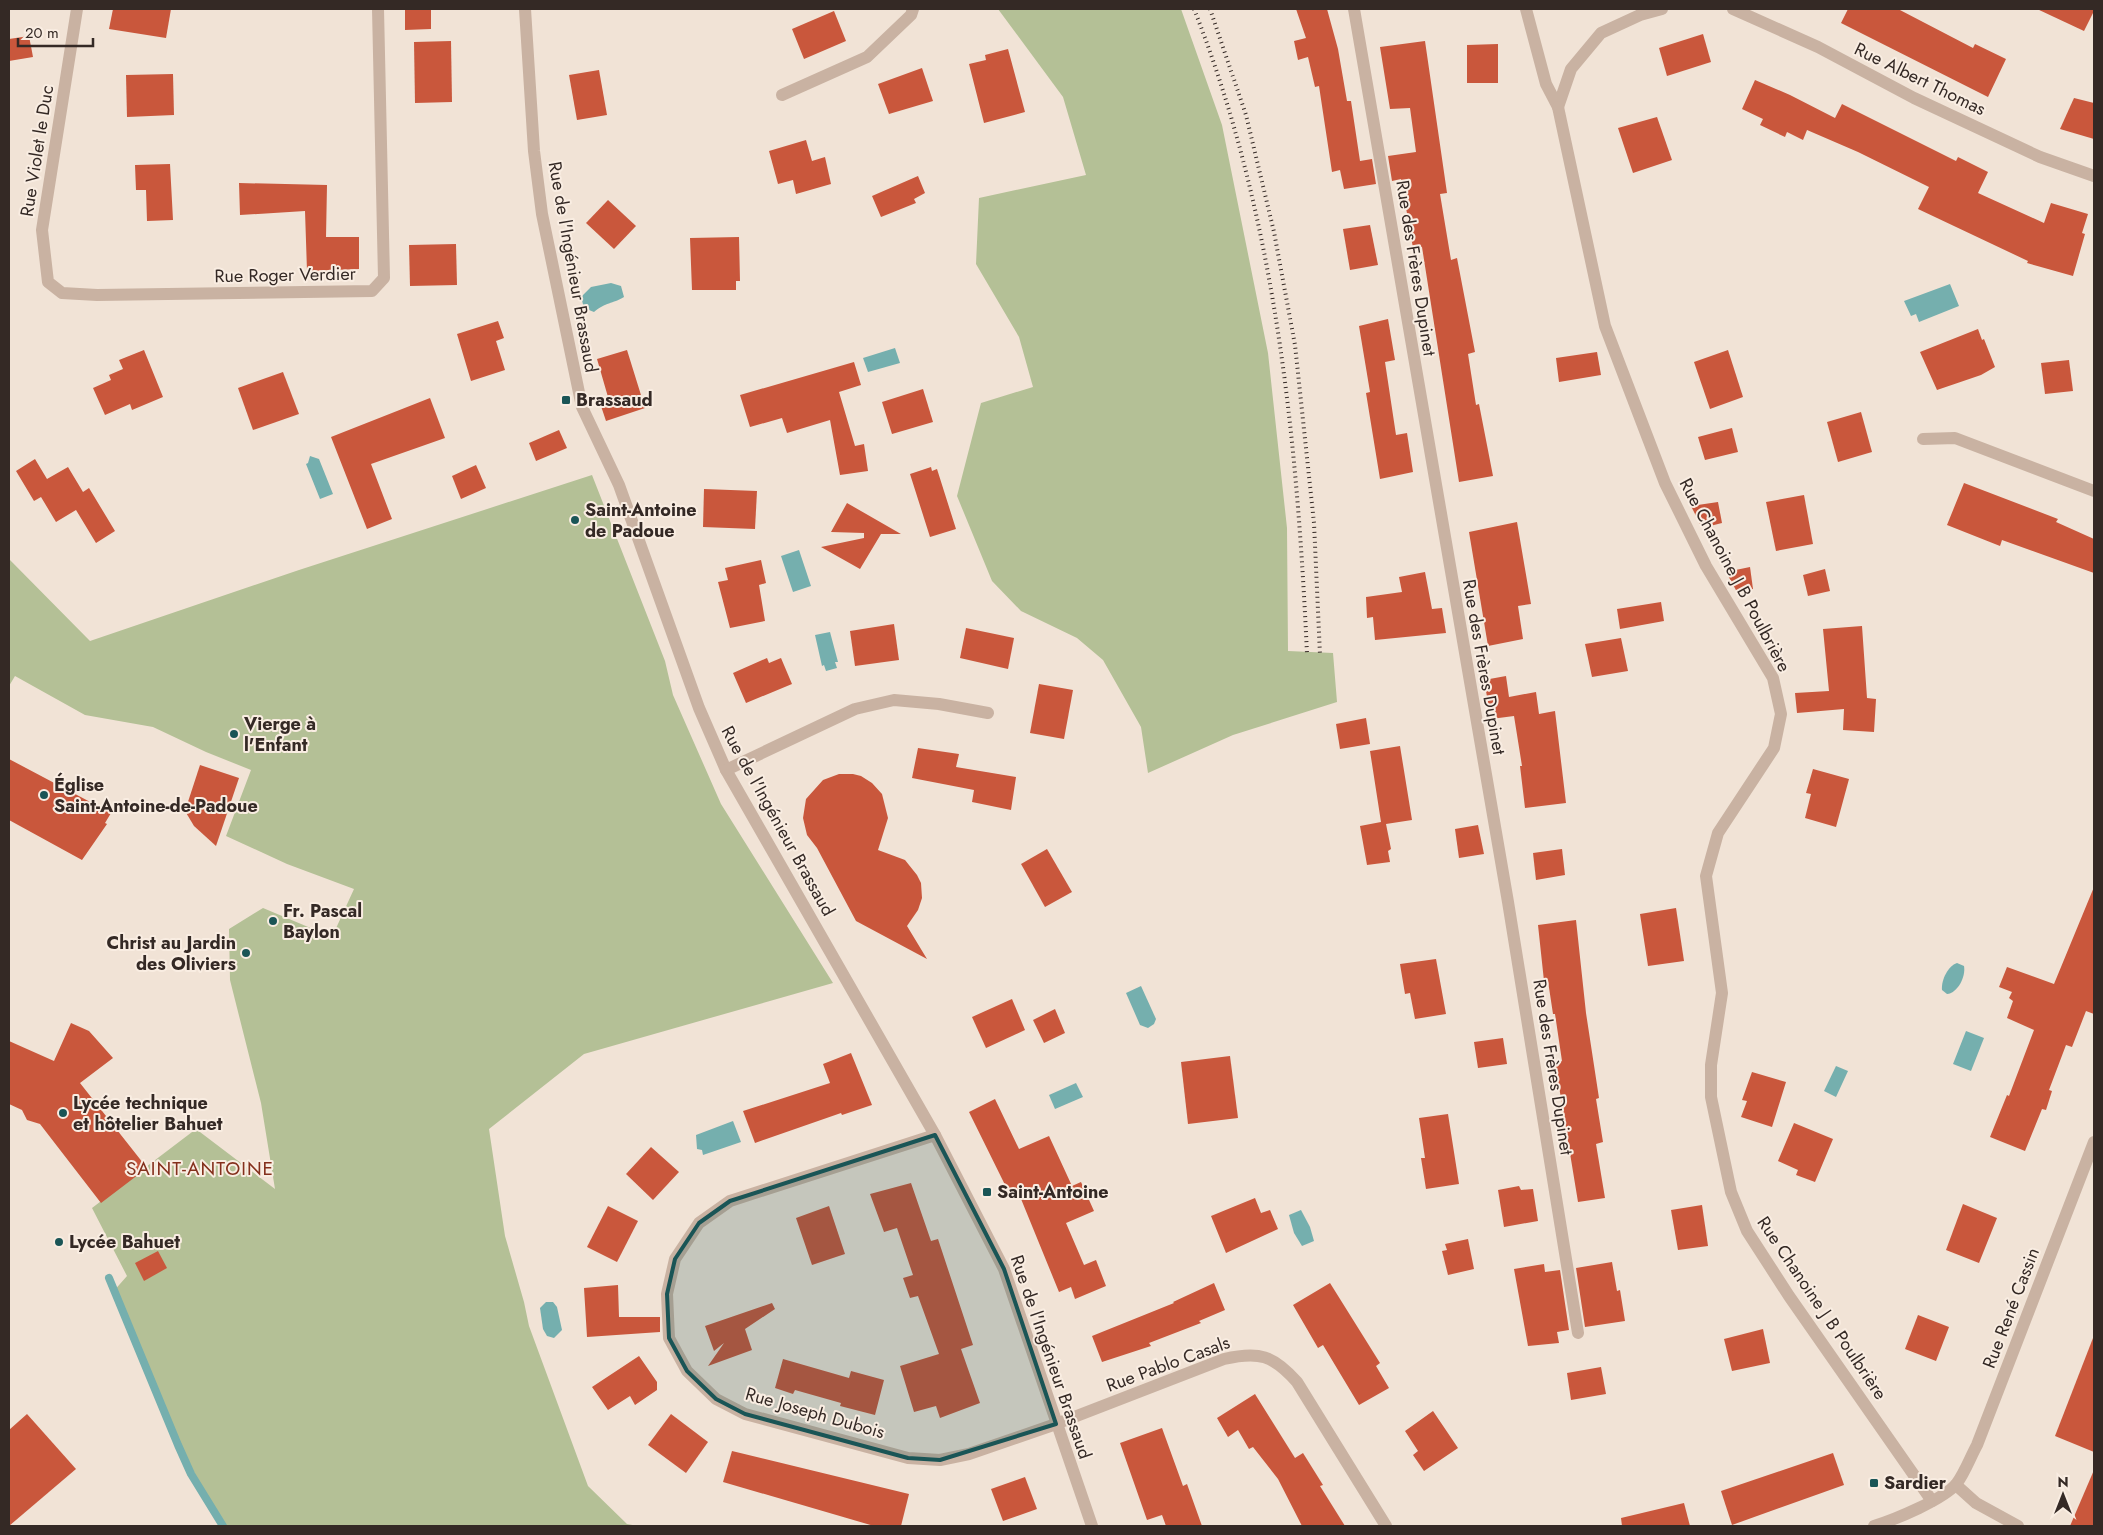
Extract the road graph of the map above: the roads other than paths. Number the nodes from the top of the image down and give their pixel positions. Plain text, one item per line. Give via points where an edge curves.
1 (77, 9) edge
2 (378, 9) edge
3 (526, 9) edge
4 (913, 9) edge
5 (1526, 9) edge
6 (1662, 9) edge
7 (1733, 9) edge
8 (1357, 12) edge
9 (782, 95) dead end
10 (1558, 107) junction
11 (2094, 176) edge
12 (62, 293) joint
13 (1922, 439) dead end
14 (2094, 491) edge
15 (988, 713) dead end
16 (726, 770) junction
17 (936, 1135) junction
18 (2094, 1142) edge
19 (1578, 1332) dead end
20 (1056, 1424) junction
21 (1956, 1485) junction
22 (1932, 1501) junction
23 (1092, 1526) edge
24 (1386, 1526) edge
25 (1874, 1526) edge
26 (2018, 1526) edge

1 - 12 street, Rue Violet le Duc via 42,230 48,282
2 - 12 street, Rue Roger Verdier via 384,278 372,291
3 - 16 street, Rue de l'Ingénieur Brassaud via 534,151 542,214 582,407 618,485 699,708
4 - 9 street via 911,15 868,56
5 - 10 street via 1546,84
6 - 10 street via 1640,14 1602,33 1570,69
7 - 11 street, Rue Albert Thomas via 1818,47 1914,98 2040,157
8 - 19 street, Rue des Frères Dupinet
10 - 22 street, Rue Chanoine J B Poulbrière via 1605,326 1665,483 1706,566 1773,678 1782,714 1774,748 1718,834 1706,876 1722,993 1711,1065 1711,1097 1731,1192 1747,1231 1789,1296
13 - 14 street via 1955,438
15 - 16 street via 894,700 855,709
16 - 17 street, Rue de l'Ingénieur Brassaud
17 - 20 street, Rue de l'Ingénieur Brassaud via 1004,1269
17 - 20 street, Rue Joseph Dubois via 730,1201 699,1223 675,1259 667,1294 669,1338 688,1371 723,1403 745,1414 908,1458 940,1460 969,1454
18 - 21 street, Rue René Cassin via 1977,1446
20 - 23 street, Rue de l'Ingénieur Brassaud
20 - 24 street, Rue Pablo Casals via 1224,1359 1247,1354 1269,1357 1283,1366 1297,1382
21 - 22 street
21 - 26 street via 1976,1503
22 - 25 street via 1893,1521

